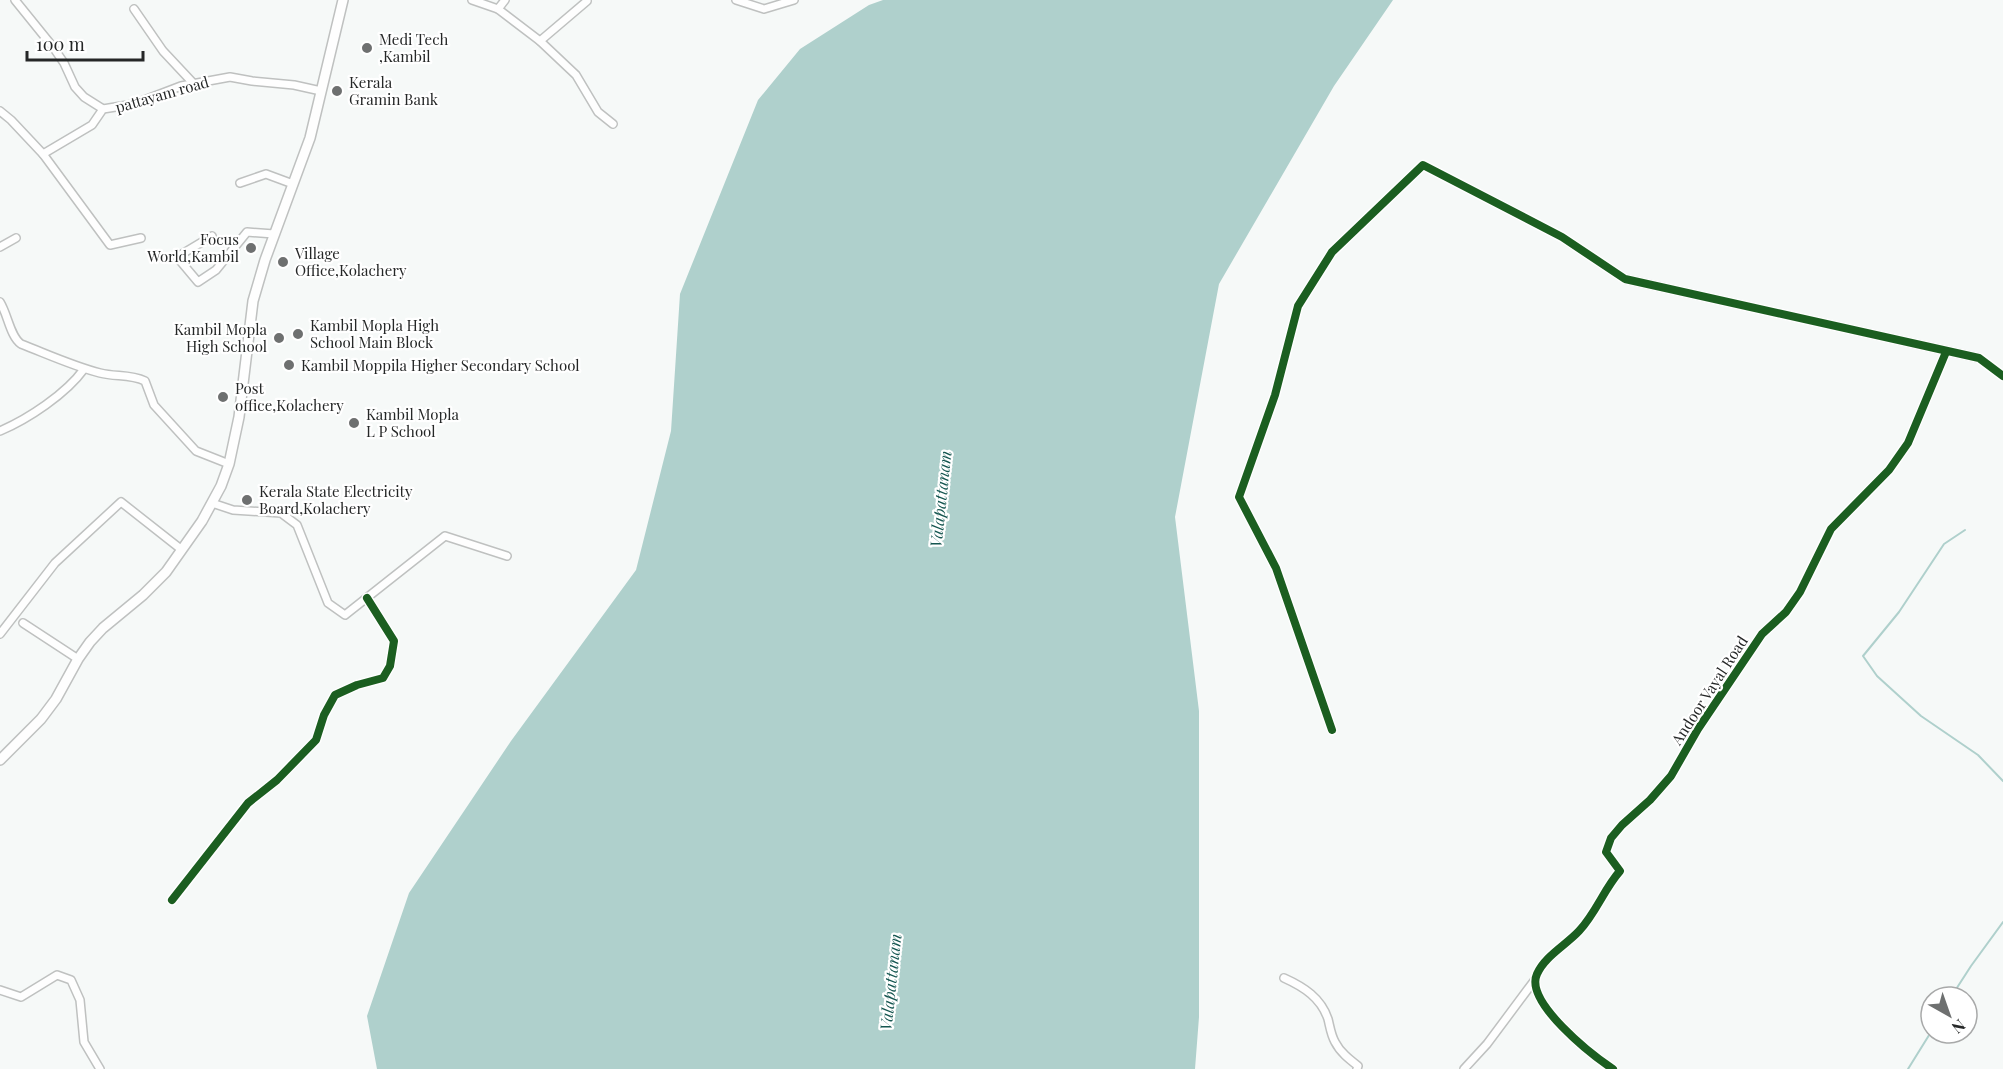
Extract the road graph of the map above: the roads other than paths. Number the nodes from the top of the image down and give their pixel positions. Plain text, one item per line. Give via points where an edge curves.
1 (15, 0) edge
2 (343, 0) edge
3 (472, 0) edge
4 (505, 0) edge
5 (736, 0) edge
6 (794, 0) edge
7 (587, 2) dead end
8 (134, 9) dead end
9 (498, 9) junction
10 (540, 41) junction
11 (193, 83) junction
12 (321, 91) junction
13 (103, 109) junction
14 (0, 111) edge
15 (613, 124) dead end
16 (43, 154) junction
17 (240, 183) dead end
18 (293, 184) junction
19 (274, 234) junction
20 (212, 236) dead end
21 (16, 238) dead end
22 (141, 238) dead end
23 (0, 247) edge
24 (0, 302) edge
25 (1946, 352) junction
26 (84, 369) junction
27 (2003, 376) edge
28 (0, 431) edge
29 (229, 464) junction
30 (212, 503) junction
31 (182, 550) junction
32 (507, 556) dead end
33 (367, 598) junction
34 (23, 623) dead end
35 (0, 633) edge
36 (78, 659) junction
37 (1332, 730) dead end
38 (0, 759) edge
39 (172, 900) dead end
40 (1284, 978) dead end
41 (1534, 981) junction
42 (0, 990) edge
43 (100, 1069) edge
44 (1356, 1069) edge
45 (1464, 1069) edge
46 (1613, 1069) edge

1 - 13 street via 43,32 75,87 84,98
2 - 12 main road
3 - 9 street
4 - 9 street
5 - 6 street via 764,9
7 - 10 street
8 - 11 street via 163,51
9 - 10 street
10 - 15 street via 576,75 598,112
11 - 12 street, pattayam road via 230,76
11 - 13 street, pattayam road via 134,104
12 - 18 main road via 310,138
13 - 16 street, pattayam road via 92,125
14 - 16 street
16 - 22 street via 110,245
17 - 18 street via 266,174
18 - 19 main road
19 - 20 street via 247,232 216,270 198,282 177,257
19 - 29 main road via 253,301 239,417
21 - 23 street
24 - 26 street via 15,340 21,345
25 - 27 street via 1980,358
25 - 37 street via 1624,279 1562,237 1423,165 1332,252 1298,306 1275,395 1239,497 1276,568
25 - 41 street, Andoor Vayal Road via 1908,443 1889,470 1830,529 1800,592 1786,612 1762,634 1671,776 1611,838 1606,852 1620,871 1578,933 1545,963
26 - 28 street via 65,390
26 - 29 street via 146,381 154,405 196,451
29 - 30 main road
30 - 31 main road
30 - 33 street via 233,510 281,513 297,525 328,603 345,615
31 - 35 street via 121,502 55,563
31 - 36 main road via 166,572 103,628
32 - 33 street via 445,536
33 - 39 street via 394,641 390,666 383,678 335,695 316,740 248,803
34 - 36 street
36 - 38 main road via 42,719
40 - 44 street via 1314,996 1327,1017 1335,1043 1358,1066
41 - 45 street
41 - 46 street via 1537,995 1576,1042
42 - 43 street via 21,997 57,975 71,980 80,1000 84,1042

